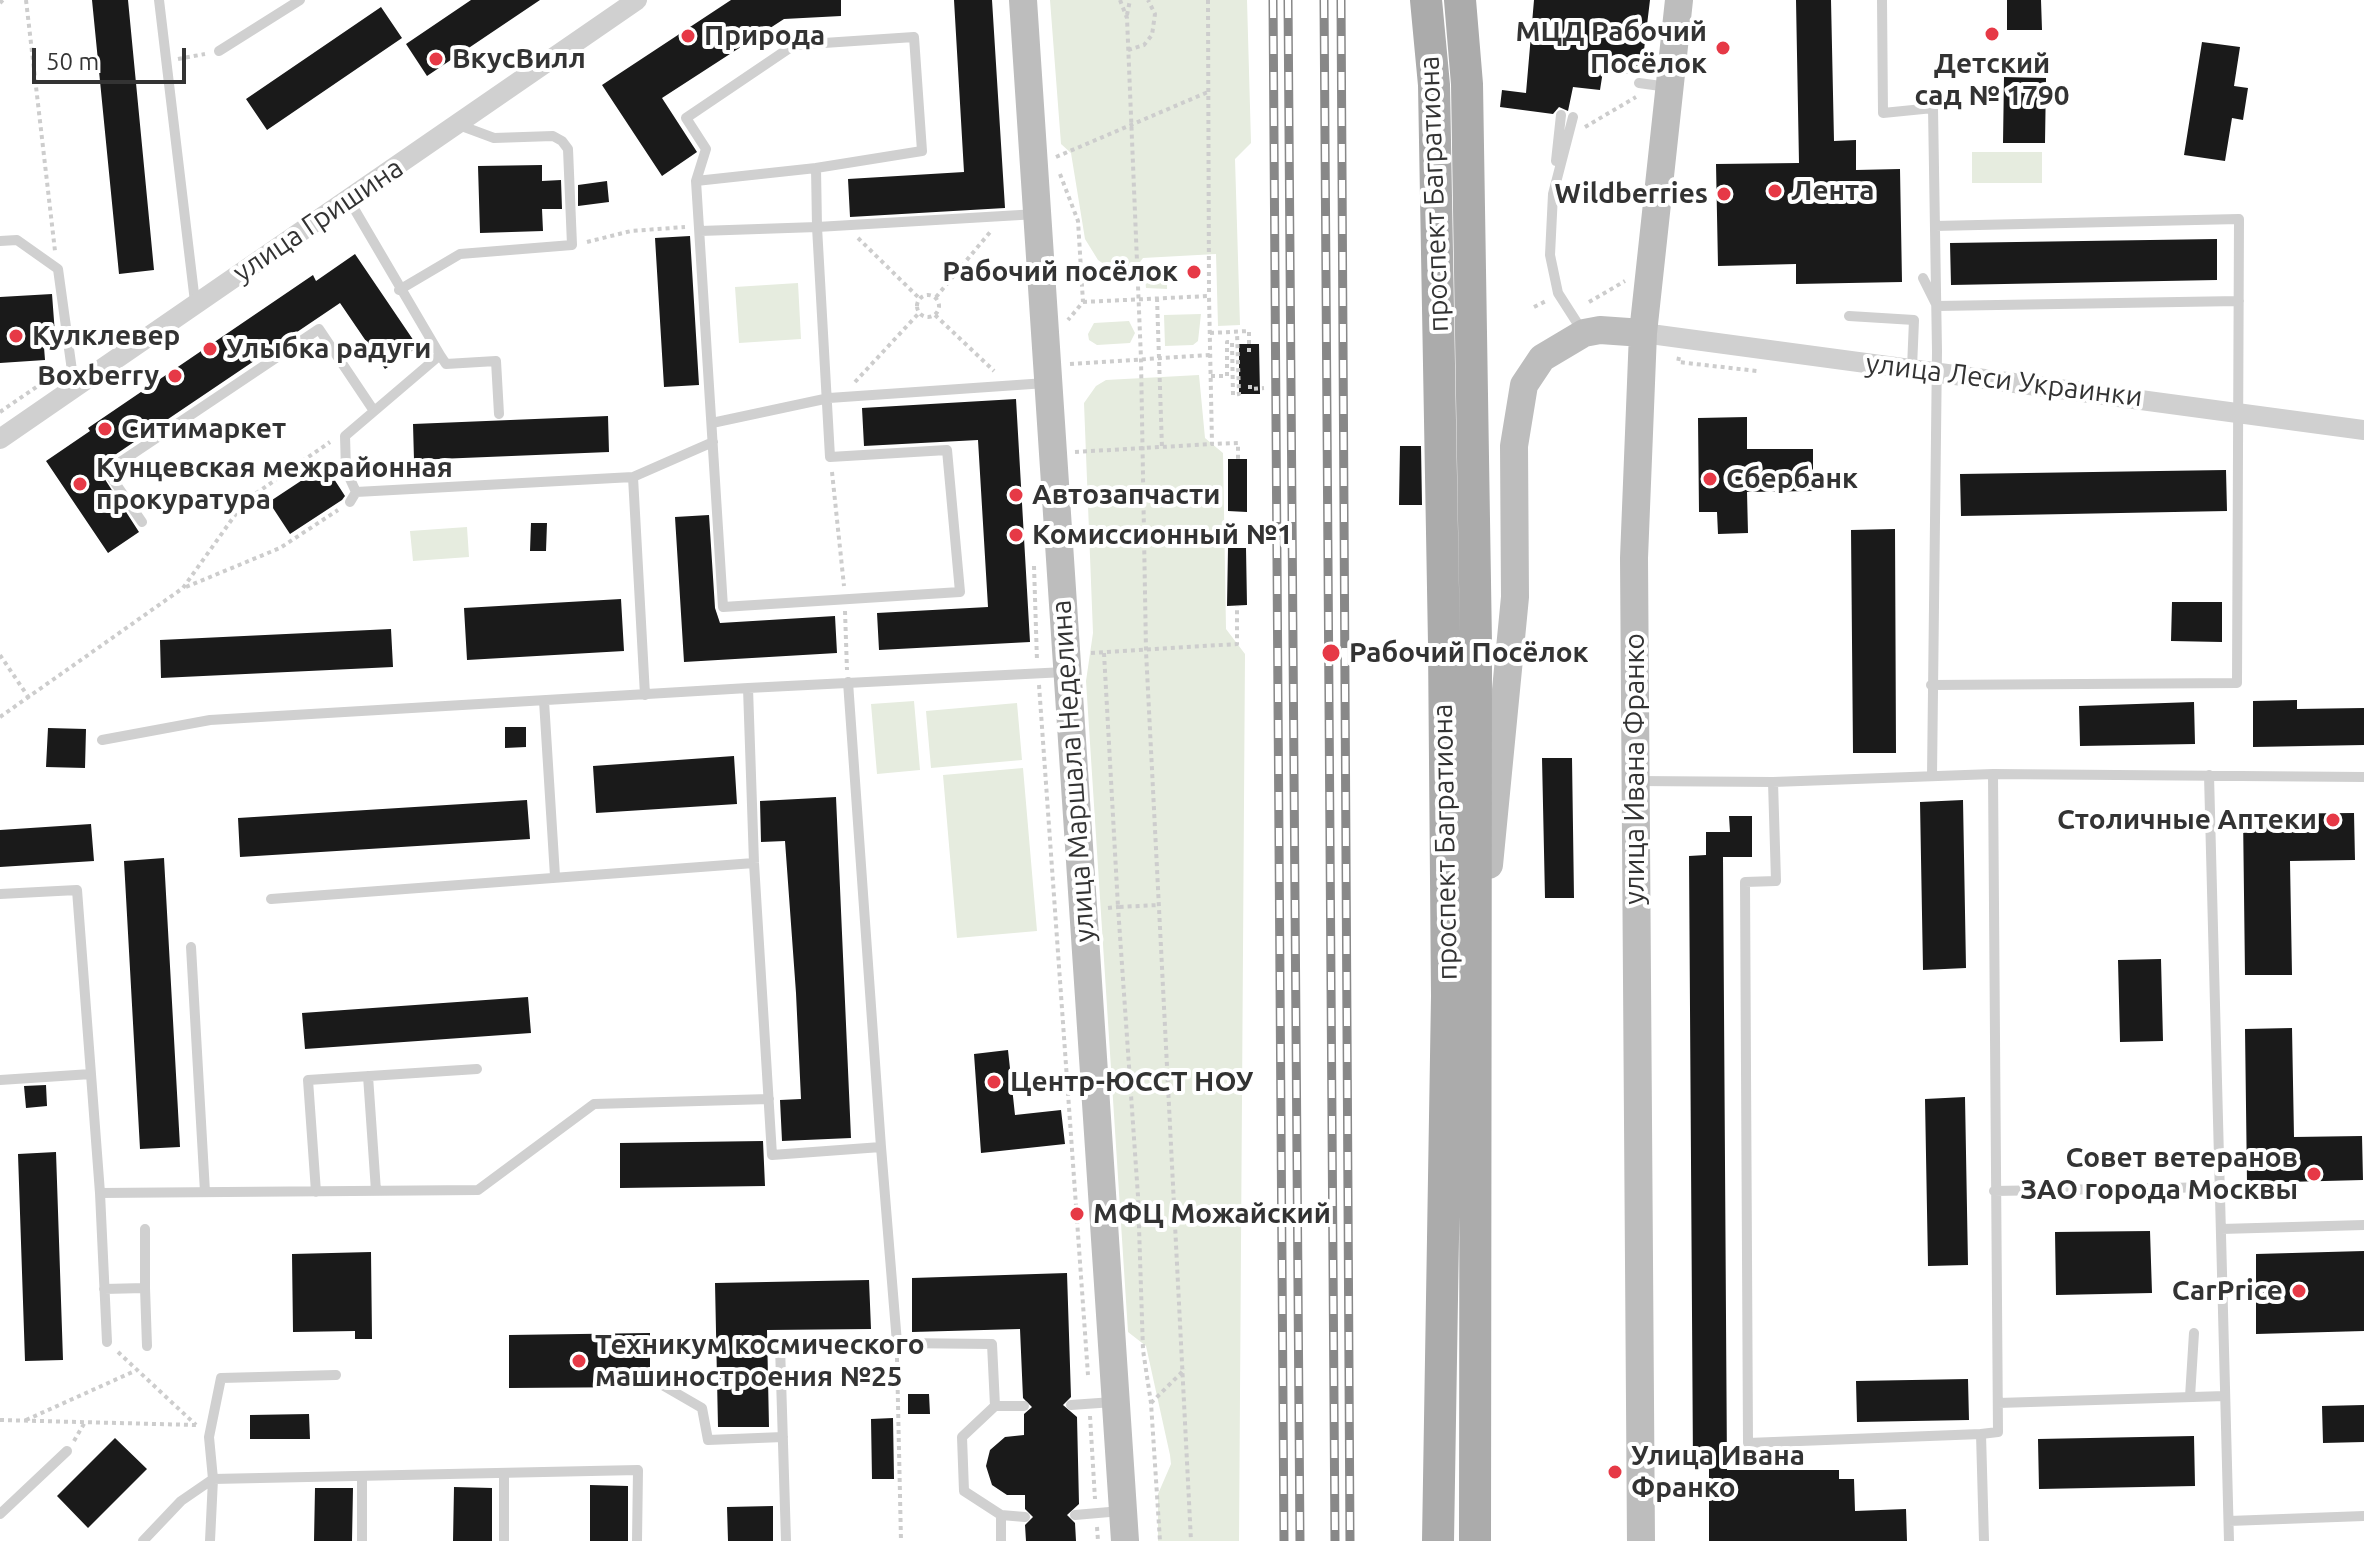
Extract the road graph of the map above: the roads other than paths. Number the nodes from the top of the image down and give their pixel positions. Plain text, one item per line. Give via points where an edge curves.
1 (159, 0) edge
2 (300, 0) edge
3 (637, 0) edge
4 (1023, 0) edge
5 (1426, 0) edge
6 (1460, 0) edge
7 (1679, 0) edge
8 (1882, 0) edge
9 (219, 51) road end
10 (1639, 83) dead end
11 (1661, 86) junction
12 (1561, 115) dead end
13 (1573, 117) dead end
14 (459, 125) junction
15 (816, 168) junction
16 (696, 181) junction
17 (1553, 194) junction
18 (349, 200) junction
19 (1037, 214) junction
20 (1935, 226) junction
21 (817, 227) junction
22 (700, 228) junction
23 (0, 241) edge
24 (1923, 278) dead end
25 (399, 290) junction
26 (2239, 301) junction
27 (195, 302) junction
28 (1937, 306) junction
29 (1849, 316) dead end
30 (1584, 333) junction
31 (1643, 333) junction
32 (440, 355) junction
33 (1912, 368) junction
34 (1937, 372) junction
35 (1059, 381) junction
36 (74, 385) junction
37 (835, 398) junction
38 (374, 411) junction
39 (2239, 411) junction
40 (499, 414) dead end
41 (712, 423) junction
42 (2364, 430) edge
43 (0, 439) edge
44 (713, 442) junction
45 (633, 477) junction
46 (142, 522) dead end
47 (1067, 672) junction
48 (848, 682) junction
49 (1931, 685) junction
50 (748, 688) junction
51 (645, 695) junction
52 (544, 701) junction
53 (102, 740) dead end
54 (1993, 774) junction
55 (2209, 775) junction
56 (1932, 776) junction
57 (2364, 777) edge
58 (1634, 781) junction
59 (1773, 782) junction
60 (754, 863) junction
61 (555, 876) junction
62 (0, 894) edge
63 (271, 899) dead end
64 (191, 947) dead end
65 (1476, 998) junction
66 (477, 1069) dead end
67 (91, 1074) junction
68 (368, 1076) junction
69 (0, 1080) edge
70 (769, 1099) junction
71 (881, 1147) junction
72 (2220, 1187) junction
73 (376, 1191) junction
74 (1994, 1191) junction
75 (205, 1192) junction
76 (316, 1192) junction
77 (100, 1193) junction
78 (2364, 1225) edge
79 (145, 1229) dead end
80 (2221, 1229) junction
81 (145, 1288) junction
82 (104, 1289) junction
83 (2194, 1333) dead end
84 (107, 1342) road end
85 (897, 1343) junction
86 (147, 1346) dead end
87 (336, 1375) dead end
88 (664, 1386) dead end
89 (2225, 1396) junction
90 (2190, 1397) junction
91 (1103, 1403) junction
92 (1998, 1403) junction
93 (1071, 1405) dead end
94 (995, 1406) junction
95 (1024, 1406) dead end
96 (1981, 1434) junction
97 (783, 1437) junction
98 (67, 1451) dead end
99 (504, 1473) junction
100 (362, 1476) junction
101 (213, 1479) junction
102 (1109, 1512) junction
103 (0, 1514) edge
104 (1001, 1515) junction
105 (1075, 1515) dead end
106 (2364, 1516) edge
107 (1025, 1517) dead end
108 (2229, 1521) junction
109 (143, 1541) edge
110 (210, 1541) edge
111 (362, 1541) edge
112 (504, 1541) edge
113 (637, 1541) edge
114 (786, 1541) edge
115 (1001, 1541) edge
116 (1125, 1541) edge
117 (1438, 1541) edge
118 (1475, 1541) edge
119 (1641, 1541) edge
120 (1984, 1541) edge
121 (2229, 1541) edge

1 - 27 lane
2 - 9 lane
3 - 14 street, улица Гришина
4 - 19 street, улица Маршала Неделина
5 - 117 main road, проспект Багратиона, bridge via 1434,85 1447,996
6 - 65 main road, проспект Багратиона, bridge via 1467,84 1476,644
7 - 11 street, улица Ивана Франко
8 - 20 lane via 1883,113 1933,108
10 - 11 lane
11 - 31 street, улица Ивана Франко
12 - 17 lane
13 - 17 lane
14 - 18 street, улица Гришина
14 - 25 lane via 494,138 553,136 562,141 568,149 572,245 460,254
15 - 16 lane
15 - 16 lane via 922,151 914,37 794,45 686,118 706,149
15 - 21 lane
16 - 22 lane
17 - 30 lane via 1553,275 1558,293
18 - 25 lane
18 - 27 street, улица Гришина
19 - 21 lane
19 - 35 street, улица Маршала Неделина
20 - 26 lane via 2239,219
20 - 28 lane
21 - 22 lane
21 - 37 lane
22 - 41 lane
23 - 36 lane via 17,240 58,269
24 - 28 lane
25 - 32 lane
26 - 28 lane
26 - 39 lane
27 - 36 street, улица Гришина
28 - 34 lane
29 - 33 lane via 1914,320
30 - 31 street
30 - 65 street via 1556,348 1532,370 1517,413 1515,597
31 - 33 street, улица Леси Украинки
31 - 58 street, улица Ивана Франко via 1634,558
32 - 38 lane
32 - 40 lane via 446,364 496,361
33 - 34 street, улица Леси Украинки
34 - 39 street, улица Леси Украинки
34 - 49 lane
35 - 37 lane
35 - 47 street, улица Маршала Неделина
36 - 43 street, улица Гришина
37 - 41 lane
37 - 44 lane via 830,457 947,450 960,592 723,607
38 - 45 lane via 345,436 353,497
38 - 46 lane via 319,329 107,471
39 - 42 street, улица Леси Украинки
39 - 49 lane via 2237,683
41 - 44 lane
44 - 45 lane
45 - 51 lane
47 - 48 lane
47 - 91 street, улица Маршала Неделина via 1069,910
48 - 50 lane
48 - 71 lane
49 - 56 lane
50 - 51 lane
50 - 60 lane
51 - 52 lane
52 - 53 lane via 210,720
52 - 61 lane
54 - 55 lane
54 - 56 lane
54 - 74 lane
55 - 57 lane
55 - 72 lane
56 - 59 lane
58 - 59 lane
58 - 119 street, улица Ивана Франко
59 - 96 lane via 1776,881 1745,882 1748,1443
60 - 61 lane
60 - 70 lane
61 - 63 lane
62 - 67 lane via 77,890
64 - 75 lane
65 - 118 main road, проспект Багратиона
66 - 68 lane
67 - 69 lane
67 - 77 lane
68 - 73 lane
68 - 76 lane via 308,1080
70 - 71 lane via 772,1155
70 - 73 lane via 594,1104 478,1190
71 - 85 lane
72 - 74 lane
72 - 80 lane
73 - 76 lane
74 - 92 lane
75 - 76 lane
75 - 77 lane
77 - 82 lane
78 - 80 lane
79 - 81 lane
80 - 89 lane
81 - 82 lane
81 - 86 lane
82 - 84 lane
83 - 90 lane
85 - 94 lane via 992,1344
85 - 97 lane via 780,1346
87 - 101 lane via 221,1378 209,1437
88 - 97 lane via 702,1408 708,1440
89 - 90 lane
89 - 108 lane
90 - 92 lane
91 - 93 lane
91 - 102 street, улица Маршала Неделина
92 - 96 lane via 1998,1432
94 - 95 lane
94 - 104 lane via 962,1437 964,1491
96 - 120 lane
97 - 114 lane
98 - 103 lane
99 - 100 lane
99 - 112 lane
99 - 113 lane via 638,1470
100 - 101 lane
100 - 111 lane
101 - 109 lane via 181,1501
101 - 110 lane
102 - 105 lane
102 - 116 street, улица Маршала Неделина
104 - 107 lane
104 - 115 lane
106 - 108 lane
108 - 121 lane

